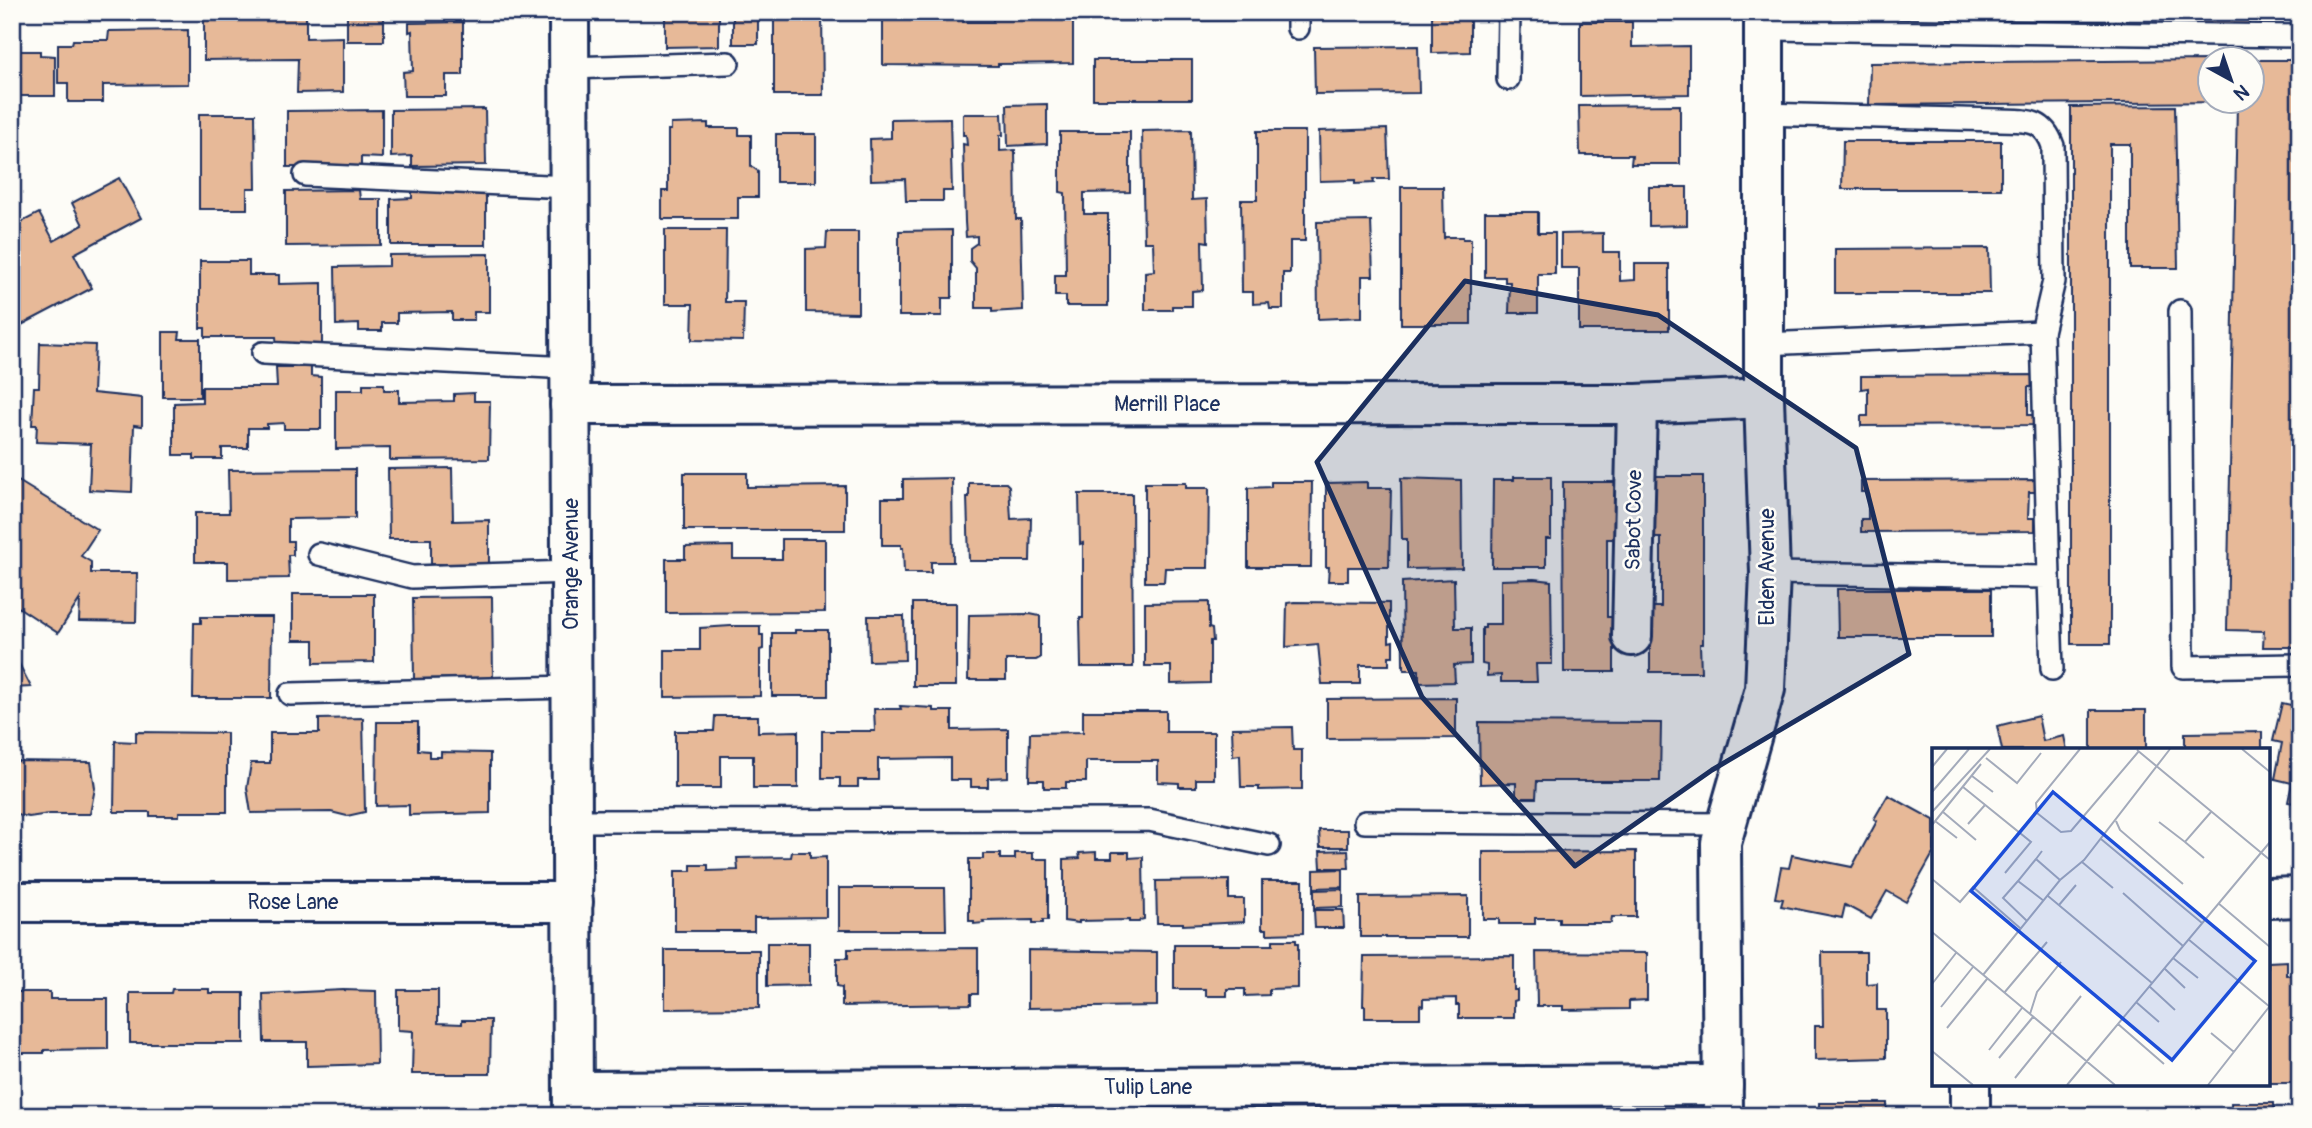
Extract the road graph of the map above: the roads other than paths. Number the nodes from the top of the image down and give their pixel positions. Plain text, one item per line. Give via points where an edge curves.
1 (569, 12) edge
2 (1509, 12) edge
3 (1764, 20) edge
4 (2300, 36) edge
5 (728, 63) dead end
6 (569, 68) junction
7 (1508, 79) dead end
8 (1764, 114) junction
9 (304, 175) dead end
10 (569, 187) junction
11 (2180, 311) dead end
12 (2042, 332) junction
13 (1763, 344) junction
14 (263, 353) dead end
15 (570, 386) junction
16 (1764, 398) junction
17 (1637, 404) junction
18 (319, 554) dead end
19 (571, 572) junction
20 (1770, 573) junction
21 (2049, 577) junction
22 (1632, 636) dead end
23 (2300, 665) edge
24 (2052, 669) dead end
25 (571, 687) junction
26 (290, 694) dead end
27 (572, 821) junction
28 (1365, 822) dead end
29 (1727, 824) junction
30 (1269, 845) dead end
31 (2300, 897) edge
32 (2270, 898) edge
33 (12, 902) edge
34 (573, 902) junction
35 (1970, 1086) edge
36 (1723, 1100) edge
37 (1028, 1101) edge
38 (573, 1103) edge
39 (1970, 1116) edge

1 - 6 street, Orange Avenue
2 - 7 lane
3 - 4 lane
3 - 8 street, Elden Avenue
5 - 6 lane
6 - 10 street, Orange Avenue
8 - 12 lane via 2034,122 2048,132 2053,146 2054,282
8 - 13 street, Elden Avenue
9 - 10 lane
10 - 15 street, Orange Avenue
11 - 23 lane via 2183,667
12 - 13 lane
12 - 21 lane
13 - 16 street, Elden Avenue
14 - 15 lane
15 - 17 street, Merrill Place
15 - 19 street, Orange Avenue
16 - 17 street, Merrill Place
16 - 20 street, Elden Avenue
17 - 22 street, Sabot Cove
18 - 19 lane via 412,577
19 - 25 street, Orange Avenue
20 - 21 lane
20 - 29 street, Elden Avenue via 1765,689
21 - 24 lane
25 - 26 lane
25 - 27 street, Orange Avenue
27 - 30 lane via 1149,820
27 - 34 street, Orange Avenue
28 - 29 lane
29 - 36 street, Elden Avenue via 1721,843
31 - 32 street
33 - 34 street, Rose Lane
34 - 38 street, Orange Avenue
35 - 39 street
36 - 37 street, Tulip Lane
37 - 38 street, Tulip Lane

